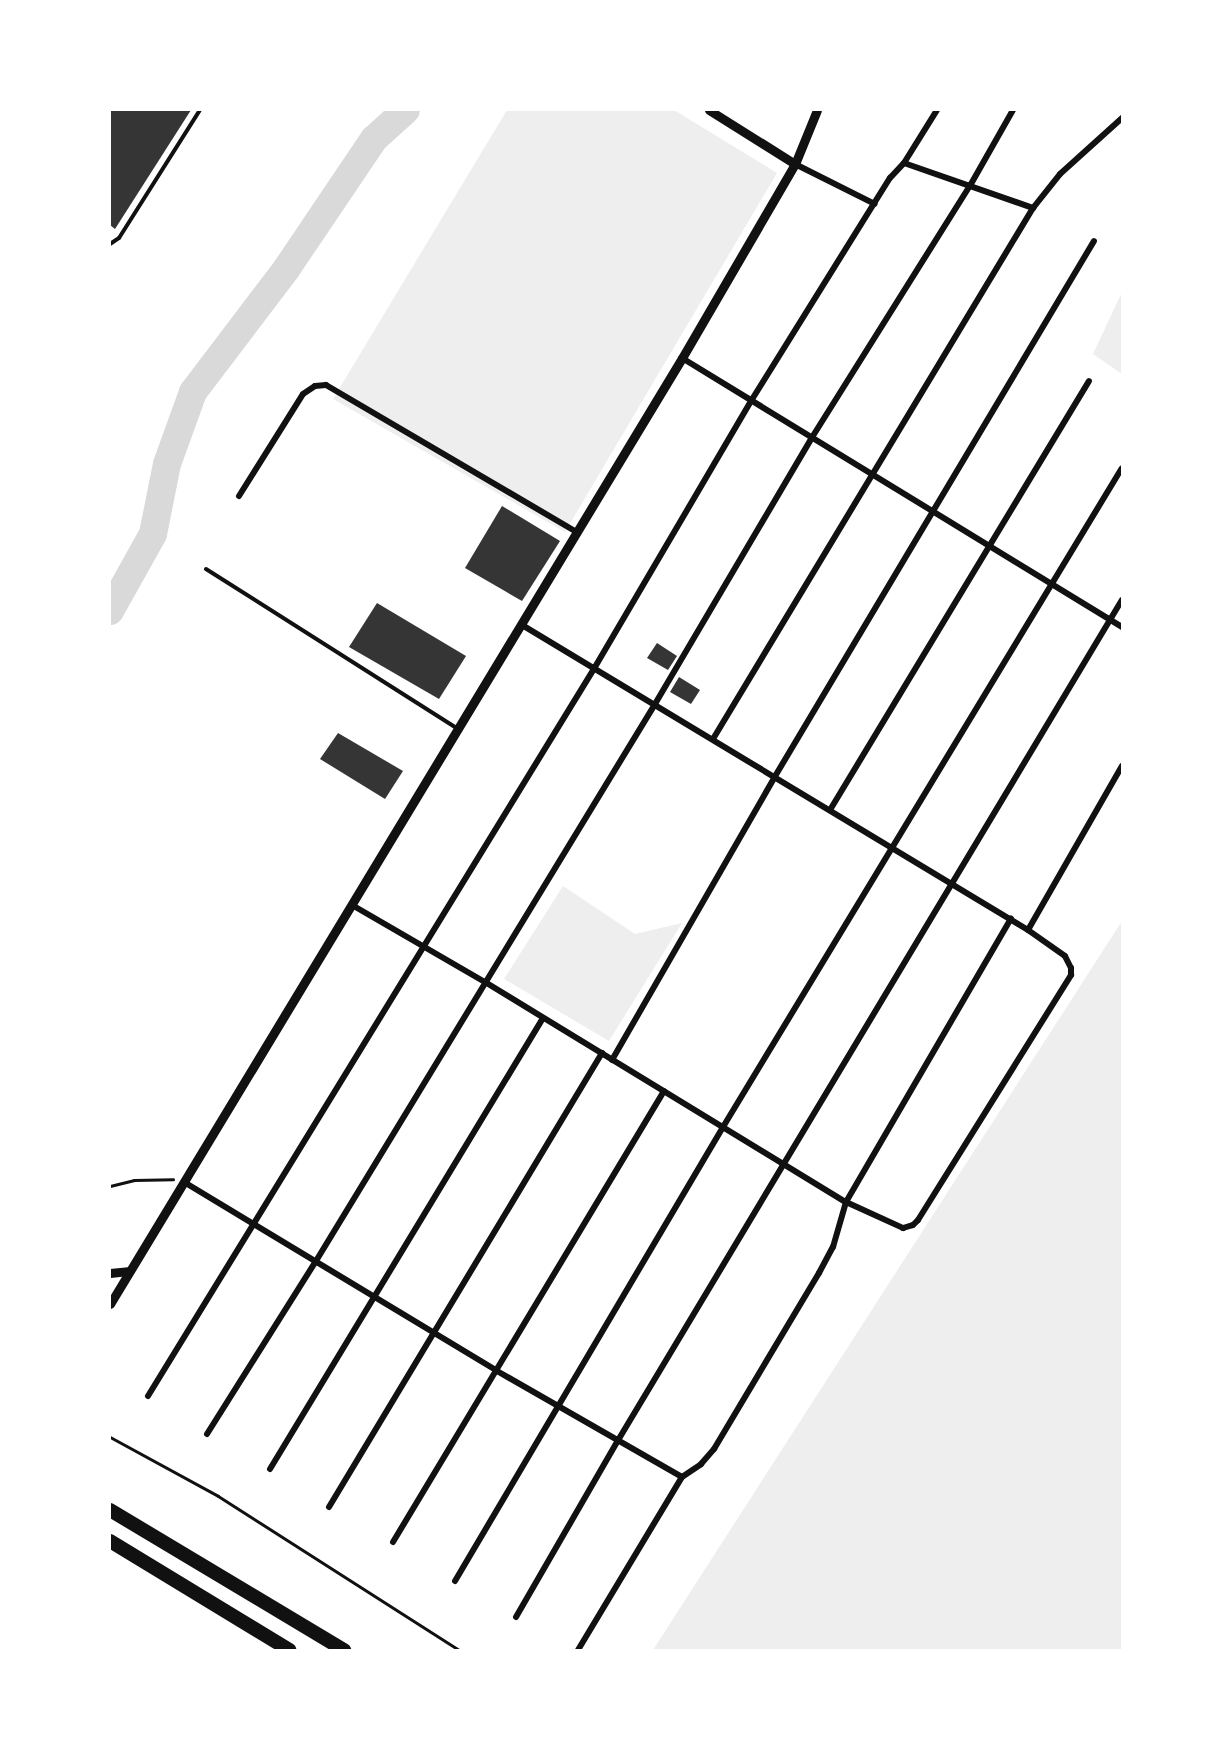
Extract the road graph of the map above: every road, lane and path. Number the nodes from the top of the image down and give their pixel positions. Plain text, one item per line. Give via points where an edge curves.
1 (200, 110) edge
2 (709, 110) edge
3 (816, 110) edge
4 (937, 110) edge
5 (1013, 110) edge
6 (1122, 118) edge
7 (904, 163) junction
8 (795, 164) junction
9 (971, 184) junction
10 (875, 204) junction
11 (1033, 208) junction
12 (1094, 241) dead end
13 (110, 244) edge
14 (681, 358) junction
15 (1089, 381) dead end
16 (751, 401) junction
17 (811, 439) junction
18 (1122, 468) edge
19 (872, 476) junction
20 (239, 496) dead end
21 (932, 512) junction
22 (577, 532) junction
23 (989, 546) junction
24 (206, 569) dead end
25 (1052, 585) junction
26 (1122, 600) edge
27 (1111, 620) junction
28 (522, 625) junction
29 (1122, 627) edge
30 (595, 667) junction
31 (655, 704) junction
32 (459, 729) junction
33 (712, 739) junction
34 (1122, 766) edge
35 (774, 778) junction
36 (830, 810) junction
37 (894, 848) junction
38 (951, 884) junction
39 (352, 905) junction
40 (1011, 919) junction
41 (1028, 930) junction
42 (424, 946) junction
43 (485, 982) junction
44 (543, 1017) junction
45 (602, 1053) junction
46 (612, 1060) junction
47 (664, 1091) junction
48 (723, 1127) junction
49 (784, 1164) junction
50 (184, 1182) junction
51 (110, 1186) edge
52 (846, 1202) junction
53 (255, 1222) junction
54 (316, 1261) junction
55 (128, 1271) junction
56 (110, 1273) edge
57 (374, 1298) junction
58 (110, 1304) edge
59 (434, 1333) junction
60 (497, 1371) junction
61 (148, 1396) dead end
62 (559, 1406) junction
63 (207, 1434) dead end
64 (110, 1437) edge
65 (617, 1442) junction
66 (270, 1469) dead end
67 (682, 1477) junction
68 (329, 1507) dead end
69 (110, 1510) edge
70 (110, 1541) edge
71 (393, 1542) dead end
72 (455, 1581) dead end
73 (516, 1617) dead end
74 (289, 1650) edge
75 (344, 1650) edge
76 (459, 1650) edge
77 (578, 1650) edge

1 - 13 lane via 119,238
2 - 8 street
3 - 8 street
4 - 7 street
5 - 9 street
6 - 11 street via 1060,174
7 - 9 street
7 - 10 street
8 - 10 street
8 - 14 street
9 - 11 street
9 - 17 street
10 - 16 street
11 - 19 street
12 - 21 street
14 - 16 street
14 - 22 street
15 - 23 street
16 - 17 street
16 - 30 street
17 - 19 street
17 - 31 street
18 - 25 street
19 - 21 street
19 - 33 street
20 - 22 street via 303,394 315,386 326,385
21 - 23 street
21 - 35 street
22 - 28 street
23 - 25 street
23 - 36 street
24 - 32 lane
25 - 27 street
25 - 37 street
26 - 27 street
27 - 29 street
27 - 38 street
28 - 30 street
28 - 32 street
30 - 31 street
30 - 42 street
31 - 33 street
31 - 43 street
32 - 39 street
33 - 35 street
34 - 41 street
35 - 36 street
35 - 46 street
36 - 37 street
37 - 38 street
37 - 48 street
38 - 40 street
38 - 49 street
39 - 42 street
39 - 50 street
40 - 41 street
40 - 52 street
41 - 52 street via 1065,956 1071,975 918,1220 903,1228
42 - 43 street
42 - 53 street
43 - 44 street
43 - 54 street
44 - 45 street
44 - 57 street
45 - 46 street
45 - 59 street
46 - 47 street
47 - 48 street
47 - 60 street
48 - 49 street
48 - 62 street
49 - 52 street
49 - 65 street
50 - 51 path via 158,1178
50 - 53 street
50 - 55 street
52 - 67 street via 833,1247 819,1273 714,1449
53 - 54 street
53 - 61 street
54 - 57 street
54 - 63 street
55 - 56 street
55 - 58 street
57 - 59 street
57 - 66 street
59 - 60 street
59 - 68 street
60 - 62 street
60 - 71 street
62 - 65 street
62 - 72 street
64 - 76 path via 208,1490
65 - 67 street
65 - 73 street
67 - 77 street
69 - 75 highway
70 - 74 highway

